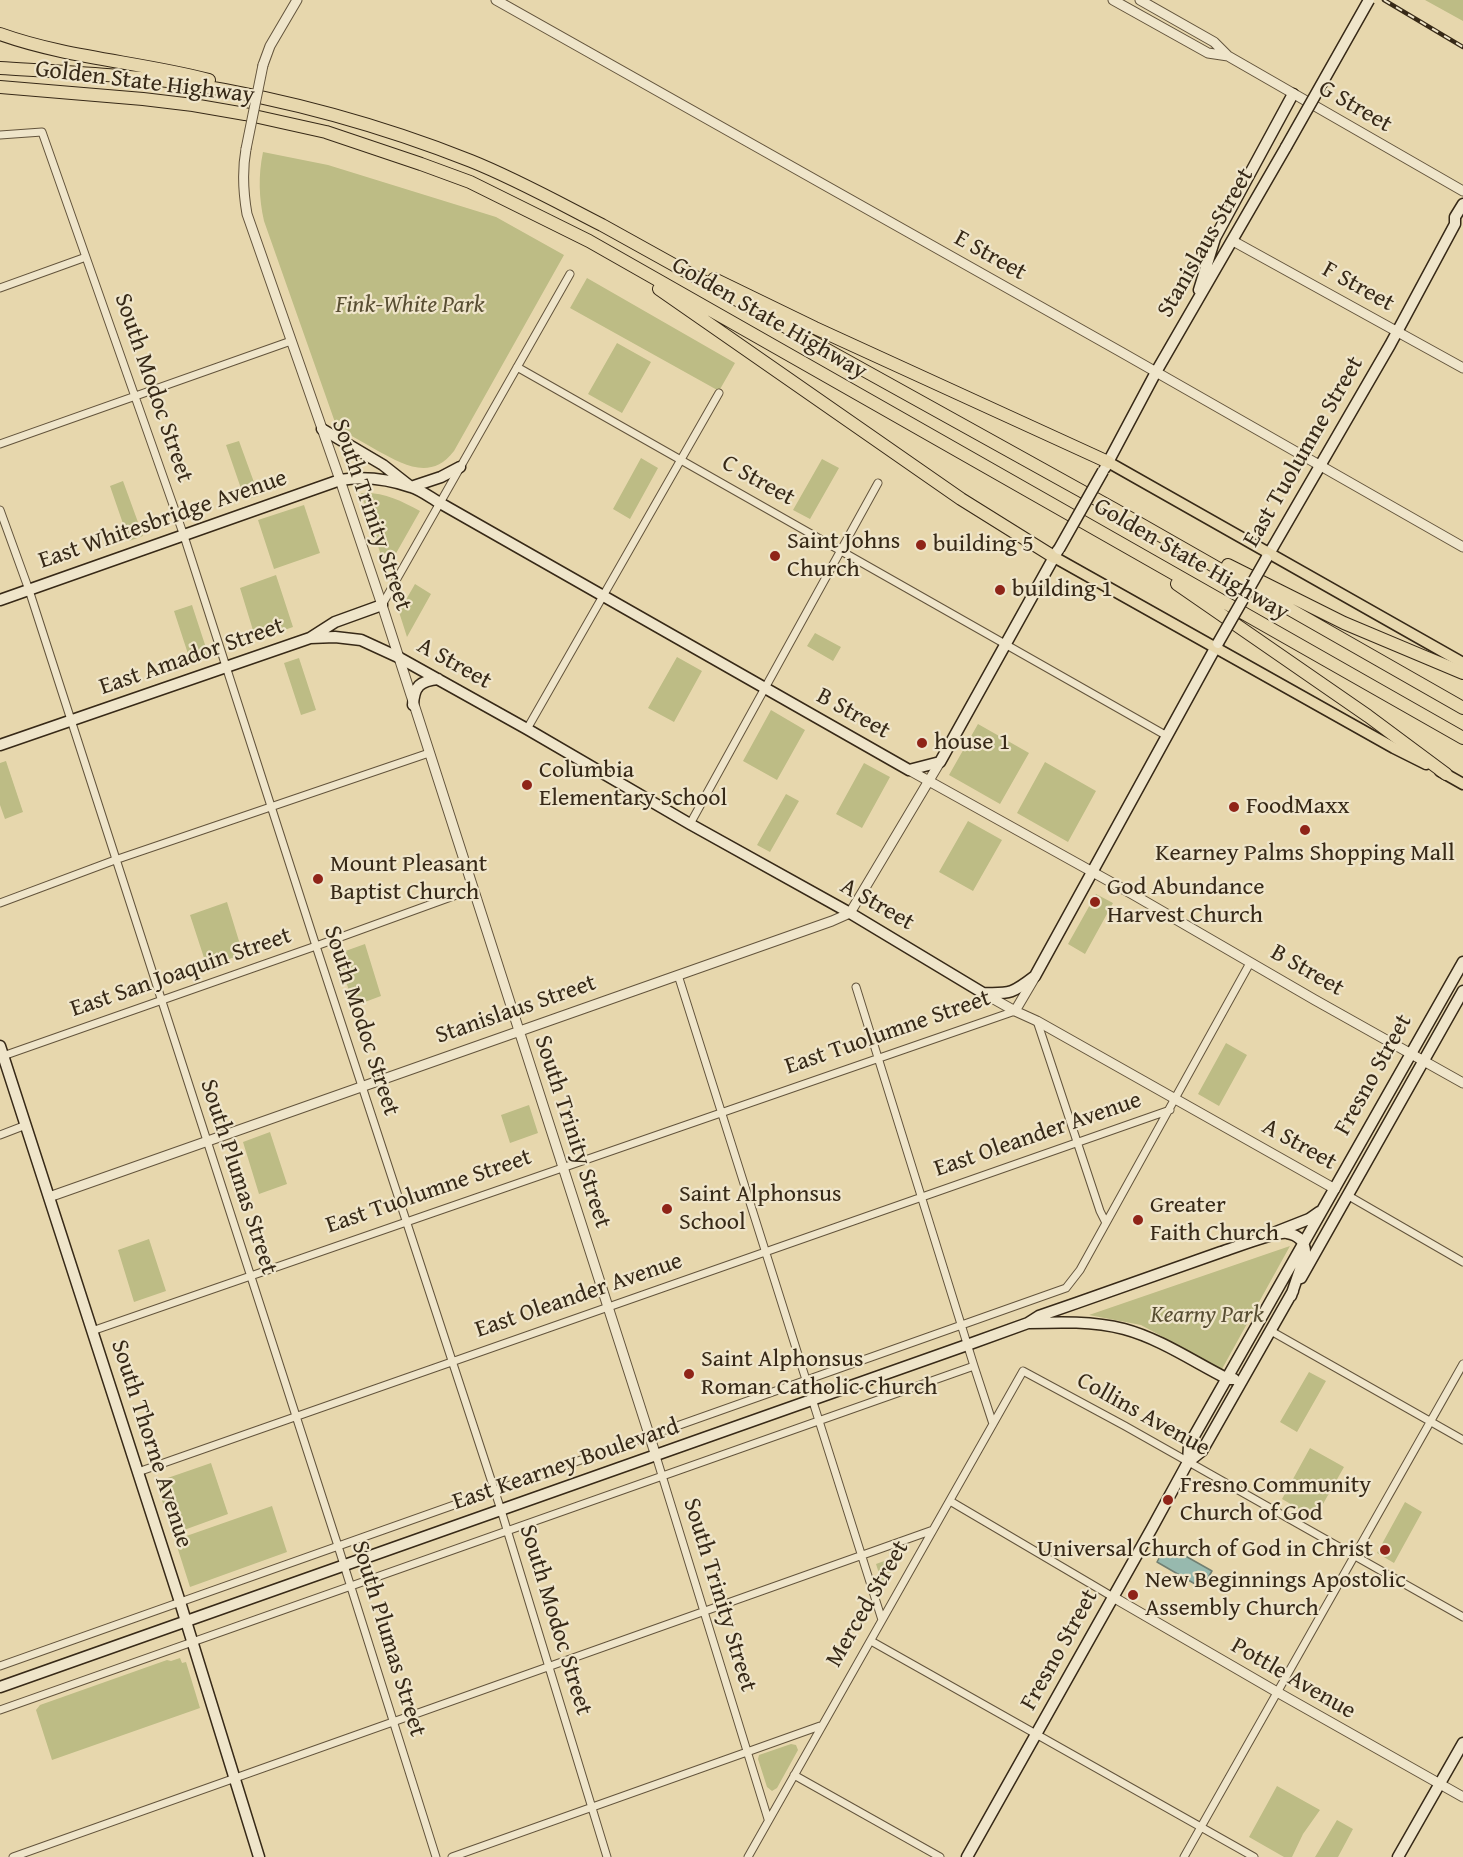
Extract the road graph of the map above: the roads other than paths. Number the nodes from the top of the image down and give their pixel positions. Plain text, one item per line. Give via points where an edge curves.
1 (297, 0) edge
2 (496, 0) edge
3 (1113, 0) edge
4 (1140, 0) edge
5 (1369, 0) edge
6 (0, 34) edge
7 (1228, 56) junction
8 (0, 68) edge
9 (0, 89) edge
10 (1293, 94) junction
11 (313, 109) junction
12 (0, 135) edge
13 (1463, 191) edge
14 (1460, 215) edge
15 (602, 225) junction
16 (589, 241) junction
17 (1233, 241) junction
18 (86, 257) junction
19 (570, 274) dead end
20 (0, 288) edge
21 (1194, 306) junction
22 (1397, 331) junction
23 (291, 341) junction
24 (517, 367) junction
25 (1463, 368) edge
26 (1156, 372) junction
27 (719, 393) dead end
28 (135, 396) junction
29 (322, 429) junction
30 (0, 444) edge
31 (681, 460) junction
32 (1319, 466) junction
33 (460, 467) junction
34 (1105, 467) junction
35 (340, 480) junction
36 (878, 483) dead end
37 (411, 487) junction
38 (440, 503) junction
39 (1114, 508) junction
40 (0, 510) edge
41 (184, 536) junction
42 (1106, 536) junction
43 (1463, 548) edge
44 (841, 550) junction
45 (1056, 553) junction
46 (1267, 556) junction
47 (29, 590) junction
48 (604, 594) junction
49 (0, 600) edge
50 (382, 605) junction
51 (310, 638) junction
52 (1005, 643) junction
53 (1217, 645) junction
54 (398, 657) junction
55 (1463, 663) edge
56 (226, 668) junction
57 (1463, 673) edge
58 (438, 679) junction
59 (765, 689) junction
60 (413, 705) junction
61 (1463, 708) edge
62 (71, 722) junction
63 (527, 729) junction
64 (1167, 736) junction
65 (1463, 738) edge
66 (0, 745) edge
67 (429, 753) junction
68 (940, 762) junction
69 (909, 770) junction
70 (1446, 774) junction
71 (928, 780) junction
72 (1463, 784) edge
73 (271, 807) junction
74 (690, 824) junction
75 (115, 860) junction
76 (1091, 871) junction
77 (473, 889) junction
78 (0, 903) edge
79 (849, 913) junction
80 (316, 946) junction
81 (1463, 962) edge
82 (1250, 963) junction
83 (678, 975) junction
84 (1035, 976) junction
85 (856, 987) dead end
86 (1463, 991) edge
87 (983, 993) junction
88 (161, 1001) junction
89 (1015, 1011) junction
90 (1037, 1021) junction
91 (519, 1031) junction
92 (2, 1051) edge
93 (1410, 1053) junction
94 (878, 1058) junction
95 (1423, 1060) junction
96 (1463, 1083) edge
97 (362, 1086) junction
98 (1175, 1100) junction
99 (1170, 1110) junction
100 (721, 1113) junction
101 (26, 1125) junction
102 (0, 1134) edge
103 (206, 1141) junction
104 (1077, 1141) junction
105 (563, 1168) junction
106 (1335, 1189) junction
107 (1347, 1195) junction
108 (49, 1197) junction
109 (921, 1197) junction
110 (1323, 1209) junction
111 (406, 1222) junction
112 (1106, 1223) junction
113 (1248, 1243) junction
114 (1304, 1243) junction
115 (765, 1252) junction
116 (1463, 1262) edge
117 (250, 1276) junction
118 (1291, 1296) junction
119 (608, 1307) junction
120 (1028, 1323) junction
121 (962, 1326) junction
122 (92, 1331) junction
123 (1271, 1331) junction
124 (967, 1345) junction
125 (452, 1361) junction
126 (1463, 1364) edge
127 (974, 1366) junction
128 (1023, 1371) joint
129 (1247, 1375) junction
130 (1228, 1380) junction
131 (806, 1381) junction
132 (812, 1400) junction
133 (296, 1416) junction
134 (819, 1421) junction
135 (1430, 1421) junction
136 (993, 1424) junction
137 (649, 1437) junction
138 (1463, 1440) edge
139 (656, 1456) junction
140 (1188, 1462) junction
141 (138, 1472) junction
142 (662, 1476) junction
143 (495, 1491) junction
144 (950, 1501) junction
145 (501, 1510) junction
146 (933, 1530) junction
147 (507, 1531) junction
148 (338, 1546) junction
149 (1354, 1555) junction
150 (862, 1556) junction
151 (344, 1565) junction
152 (351, 1586) junction
153 (1113, 1597) junction
154 (180, 1602) junction
155 (704, 1611) junction
156 (1463, 1617) edge
157 (882, 1620) junction
158 (186, 1622) junction
159 (871, 1641) junction
160 (192, 1642) junction
161 (0, 1666) edge
162 (549, 1666) junction
163 (0, 1687) edge
164 (1277, 1692) junction
165 (0, 1710) edge
166 (393, 1721) junction
167 (821, 1726) junction
168 (1036, 1734) junction
169 (1463, 1743) edge
170 (748, 1752) junction
171 (794, 1775) junction
172 (235, 1777) junction
173 (1440, 1784) junction
174 (1463, 1797) edge
175 (592, 1808) junction
176 (768, 1819) junction
177 (1201, 1827) junction
178 (13, 1857) edge
179 (259, 1857) edge
180 (436, 1857) edge
181 (452, 1857) edge
182 (607, 1857) edge
183 (748, 1857) edge
184 (940, 1857) edge
185 (967, 1857) edge
186 (1184, 1857) edge
187 (1254, 1857) edge
188 (1398, 1857) edge

1 - 23 street, South Trinity Street, bridge via 263,65 243,175 247,214
2 - 26 street, E Street
3 - 7 street, G Street via 1208,52
4 - 7 street, G Street via 1214,42
5 - 17 main road, Stanislaus Street, bridge
6 - 11 highway via 65,52 186,74
7 - 10 street, G Street
8 - 11 highway, Golden State Highway via 192,84
9 - 16 highway, Golden State Highway via 193,105 326,132 470,183
10 - 13 street, G Street
10 - 21 main road via 1215,238
11 - 15 highway, Golden State Highway via 472,162
12 - 18 street, South Modoc Street via 42,132
14 - 22 main road, East Tuolumne Street
15 - 34 highway
15 - 39 highway, Golden State Highway
16 - 42 highway, Golden State Highway
16 - 45 highway via 922,472 1002,525
17 - 21 main road, Stanislaus Street
17 - 22 street, F Street
18 - 20 street
18 - 28 street, South Modoc Street
19 - 24 street
21 - 26 main road, Stanislaus Street
22 - 25 street, F Street
22 - 32 main road, East Tuolumne Street
23 - 28 street
23 - 29 street, South Trinity Street
24 - 31 street, C Street
24 - 33 street
26 - 32 street, E Street
26 - 34 main road, Stanislaus Street
27 - 31 street
28 - 30 street
28 - 41 street, South Modoc Street
29 - 35 street, South Trinity Street
29 - 37 main road via 383,465
31 - 44 street, C Street
31 - 48 street
32 - 43 street, E Street
32 - 46 main road, East Tuolumne Street
33 - 37 main road
33 - 38 street
34 - 45 main road, Stanislaus Street, bridge
34 - 46 main road
35 - 37 main road, B Street via 367,478
35 - 41 main road, East Whitesbridge Avenue
35 - 50 street, South Trinity Street
36 - 44 street
37 - 38 main road, B Street
38 - 48 main road, B Street
38 - 50 street
39 - 57 highway via 1344,623
39 - 61 highway, Golden State Highway
40 - 47 street, South Plumas Street
41 - 47 main road, East Whitesbridge Avenue
41 - 56 street, South Modoc Street
42 - 65 highway, Golden State Highway
42 - 70 highway
44 - 52 street, C Street
44 - 59 street
45 - 52 main road, Stanislaus Street
45 - 53 main road
46 - 53 main road, East Tuolumne Street, bridge
46 - 55 main road
47 - 49 main road, East Whitesbridge Avenue
47 - 62 street, South Plumas Street
48 - 59 main road, B Street
48 - 63 street
50 - 51 main road via 335,622
50 - 54 street, South Trinity Street
51 - 54 main road, East Amador Street via 361,640
51 - 56 main road, East Amador Street
52 - 64 street, C Street
52 - 68 main road, Stanislaus Street
53 - 64 main road, East Tuolumne Street
53 - 70 main road
54 - 58 main road, A Street
54 - 60 street, South Trinity Street
56 - 62 main road, East Amador Street
56 - 73 street, South Modoc Street
58 - 60 main road via 420,684
58 - 63 main road, A Street
59 - 69 main road, B Street
59 - 74 street
60 - 67 street, South Trinity Street
62 - 66 main road, East Amador Street
62 - 75 street, South Plumas Street
63 - 74 main road, A Street
64 - 76 main road, East Tuolumne Street
67 - 73 street
67 - 77 street, South Trinity Street
68 - 69 main road
68 - 71 street
69 - 71 street, B Street
70 - 72 main road
71 - 76 street, B Street
71 - 79 street
73 - 75 street
73 - 80 street, South Modoc Street
74 - 79 main road, A Street
75 - 78 street
75 - 88 street, South Plumas Street
76 - 82 street, B Street
76 - 84 main road, East Tuolumne Street
77 - 80 street, East San Joaquin Street
77 - 91 street, South Trinity Street
79 - 83 street, Stanislaus Street
79 - 87 main road, A Street
80 - 88 street, East San Joaquin Street
80 - 97 street, South Modoc Street
81 - 93 main road, Fresno Street
82 - 93 street, B Street
82 - 98 street
83 - 91 street, Stanislaus Street
83 - 100 street
84 - 87 main road via 1006,994
84 - 89 street, East Tuolumne Street
85 - 94 street
86 - 95 main road, Fresno Street
87 - 89 street, A Street
88 - 92 street, East San Joaquin Street
88 - 103 street, South Plumas Street
89 - 90 street, A Street
89 - 94 street, East Tuolumne Street
90 - 98 street, A Street
90 - 104 street
91 - 97 street, Stanislaus Street
91 - 105 street, South Trinity Street
92 - 101 main road, South Thorne Avenue
93 - 95 street, B Street
93 - 106 main road, Fresno Street
94 - 100 street, East Tuolumne Street
94 - 109 street
95 - 96 street, B Street
95 - 107 main road, Fresno Street
97 - 103 street, Stanislaus Street
97 - 111 street, South Modoc Street
98 - 99 street
98 - 106 street, A Street
99 - 104 street, East Oleander Avenue
99 - 112 street
100 - 105 street, East Tuolumne Street
100 - 115 street
101 - 102 street
101 - 108 main road, South Thorne Avenue
103 - 108 street, Stanislaus Street
103 - 117 street, South Plumas Street
104 - 109 street, East Oleander Avenue
104 - 112 street
105 - 111 street, East Tuolumne Street
105 - 119 street, South Trinity Street
106 - 110 main road, Fresno Street
107 - 116 street, A Street
107 - 118 main road, Fresno Street
108 - 122 main road, South Thorne Avenue
109 - 115 street, East Oleander Avenue
109 - 121 street
110 - 113 main road via 1309,1220
110 - 114 main road, Fresno Street
111 - 117 street, East Tuolumne Street
111 - 125 street, South Modoc Street
112 - 121 street via 1080,1270 1059,1292
113 - 114 main road, East Kearney Boulevard via 1285,1233
113 - 120 main road, East Kearney Boulevard
114 - 118 main road via 1305,1255
114 - 130 main road, Fresno Street
115 - 119 street, East Oleander Avenue
115 - 131 street
117 - 122 street, East Tuolumne Street
117 - 133 street, South Plumas Street
118 - 123 main road, Fresno Street
119 - 125 street, East Oleander Avenue
119 - 137 street, South Trinity Street
120 - 124 main road, East Kearney Boulevard
120 - 130 main road, East Kearney Boulevard via 1085,1323 1124,1329 1164,1345
121 - 124 street
121 - 131 street, East Kearney Boulevard
122 - 141 main road, South Thorne Avenue
123 - 129 main road, Fresno Street
123 - 135 street
124 - 127 street
124 - 132 main road, East Kearney Boulevard
125 - 133 street, East Oleander Avenue
125 - 143 street, South Modoc Street
126 - 135 street
127 - 134 street, East Kearney Boulevard
127 - 136 street
128 - 136 street, Merced Street
128 - 140 street, Collins Avenue
129 - 130 main road
129 - 140 main road, Fresno Street via 1202,1451
130 - 140 main road, Fresno Street via 1189,1445
131 - 132 street
131 - 137 street, East Kearney Boulevard
132 - 134 street
132 - 139 main road, East Kearney Boulevard
133 - 141 street, East Oleander Avenue
133 - 148 street, South Plumas Street
134 - 142 street, East Kearney Boulevard
134 - 150 street
135 - 138 street
135 - 149 street
136 - 144 street, Merced Street
137 - 139 street, South Trinity Street
137 - 143 street, East Kearney Boulevard
139 - 142 street, South Trinity Street
139 - 145 main road, East Kearney Boulevard
140 - 149 street, Collins Avenue
140 - 153 main road, Fresno Street
141 - 154 main road, South Thorne Avenue
142 - 147 street, East Kearney Boulevard
142 - 155 street, South Trinity Street
143 - 145 street, South Modoc Street
143 - 148 street, East Kearney Boulevard
144 - 146 street, Merced Street
144 - 153 street, Pottle Avenue
145 - 147 street, South Modoc Street
145 - 151 main road, East Kearney Boulevard
146 - 150 street
146 - 157 street, Merced Street
147 - 152 street, East Kearney Boulevard
147 - 162 street, South Modoc Street
148 - 151 street, South Plumas Street
148 - 154 street, East Kearney Boulevard
149 - 156 street, Collins Avenue
149 - 164 street
150 - 155 street
150 - 157 street
151 - 152 street, South Plumas Street
151 - 158 main road, East Kearney Boulevard
152 - 160 street, East Kearney Boulevard
152 - 166 street, South Plumas Street
153 - 164 street, Pottle Avenue
153 - 168 main road, Fresno Street
154 - 158 main road, South Thorne Avenue
154 - 161 street, East Kearney Boulevard
155 - 162 street
155 - 170 street, South Trinity Street
157 - 159 street, Merced Street
158 - 160 main road, South Thorne Avenue
158 - 163 main road, East Kearney Boulevard
159 - 167 street, Merced Street
159 - 168 street
160 - 165 street, East Kearney Boulevard
160 - 172 main road, South Thorne Avenue
162 - 166 street
162 - 175 street, South Modoc Street
164 - 173 street, Pottle Avenue
164 - 177 street
166 - 172 street
166 - 180 street, South Plumas Street
167 - 170 street
167 - 171 street, Merced Street
168 - 177 street
168 - 185 main road, Fresno Street
169 - 173 main road
170 - 175 street
170 - 176 street, South Trinity Street
171 - 176 street, Merced Street
171 - 184 street
172 - 178 street
172 - 179 main road, South Thorne Avenue
173 - 174 street, Pottle Avenue
173 - 188 main road
175 - 181 street
175 - 182 street, South Modoc Street
176 - 183 street, Merced Street
177 - 186 street
177 - 187 street

